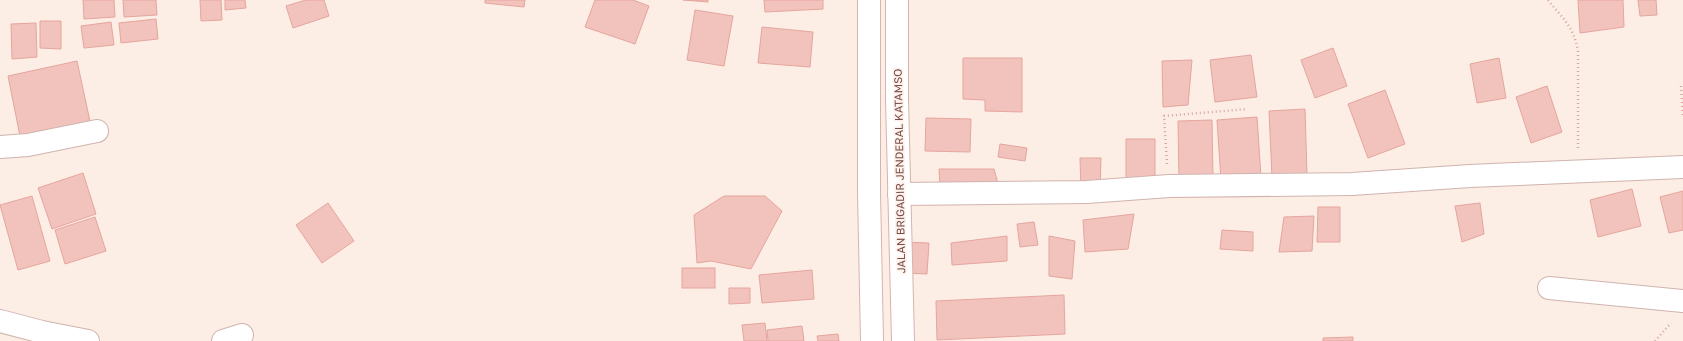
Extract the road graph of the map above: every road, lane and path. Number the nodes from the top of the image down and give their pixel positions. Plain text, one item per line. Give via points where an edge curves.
1 (869, 0) edge
2 (897, 0) edge
3 (1548, 0) edge
4 (1681, 86) dead end
5 (1247, 109) dead end
6 (1683, 117) edge
7 (97, 131) dead end
8 (0, 147) edge
9 (1683, 167) edge
10 (1578, 171) junction
11 (1169, 186) junction
12 (899, 194) junction
13 (1549, 288) dead end
14 (1678, 310) edge
15 (0, 321) edge
16 (88, 341) edge
17 (872, 341) edge
18 (903, 341) edge
19 (1655, 341) edge

1 - 17 street
2 - 12 street, JALAN BRIGADIR JENDERAL KATAMSO
3 - 10 path via 1569,24 1578,51
4 - 6 path
5 - 11 path via 1164,116
7 - 8 street via 28,145
9 - 10 street
10 - 11 street via 1352,184
11 - 12 street via 1086,192
12 - 18 street, JALAN BRIGADIR JENDERAL KATAMSO
13 - 14 street
14 - 19 path
15 - 16 street

